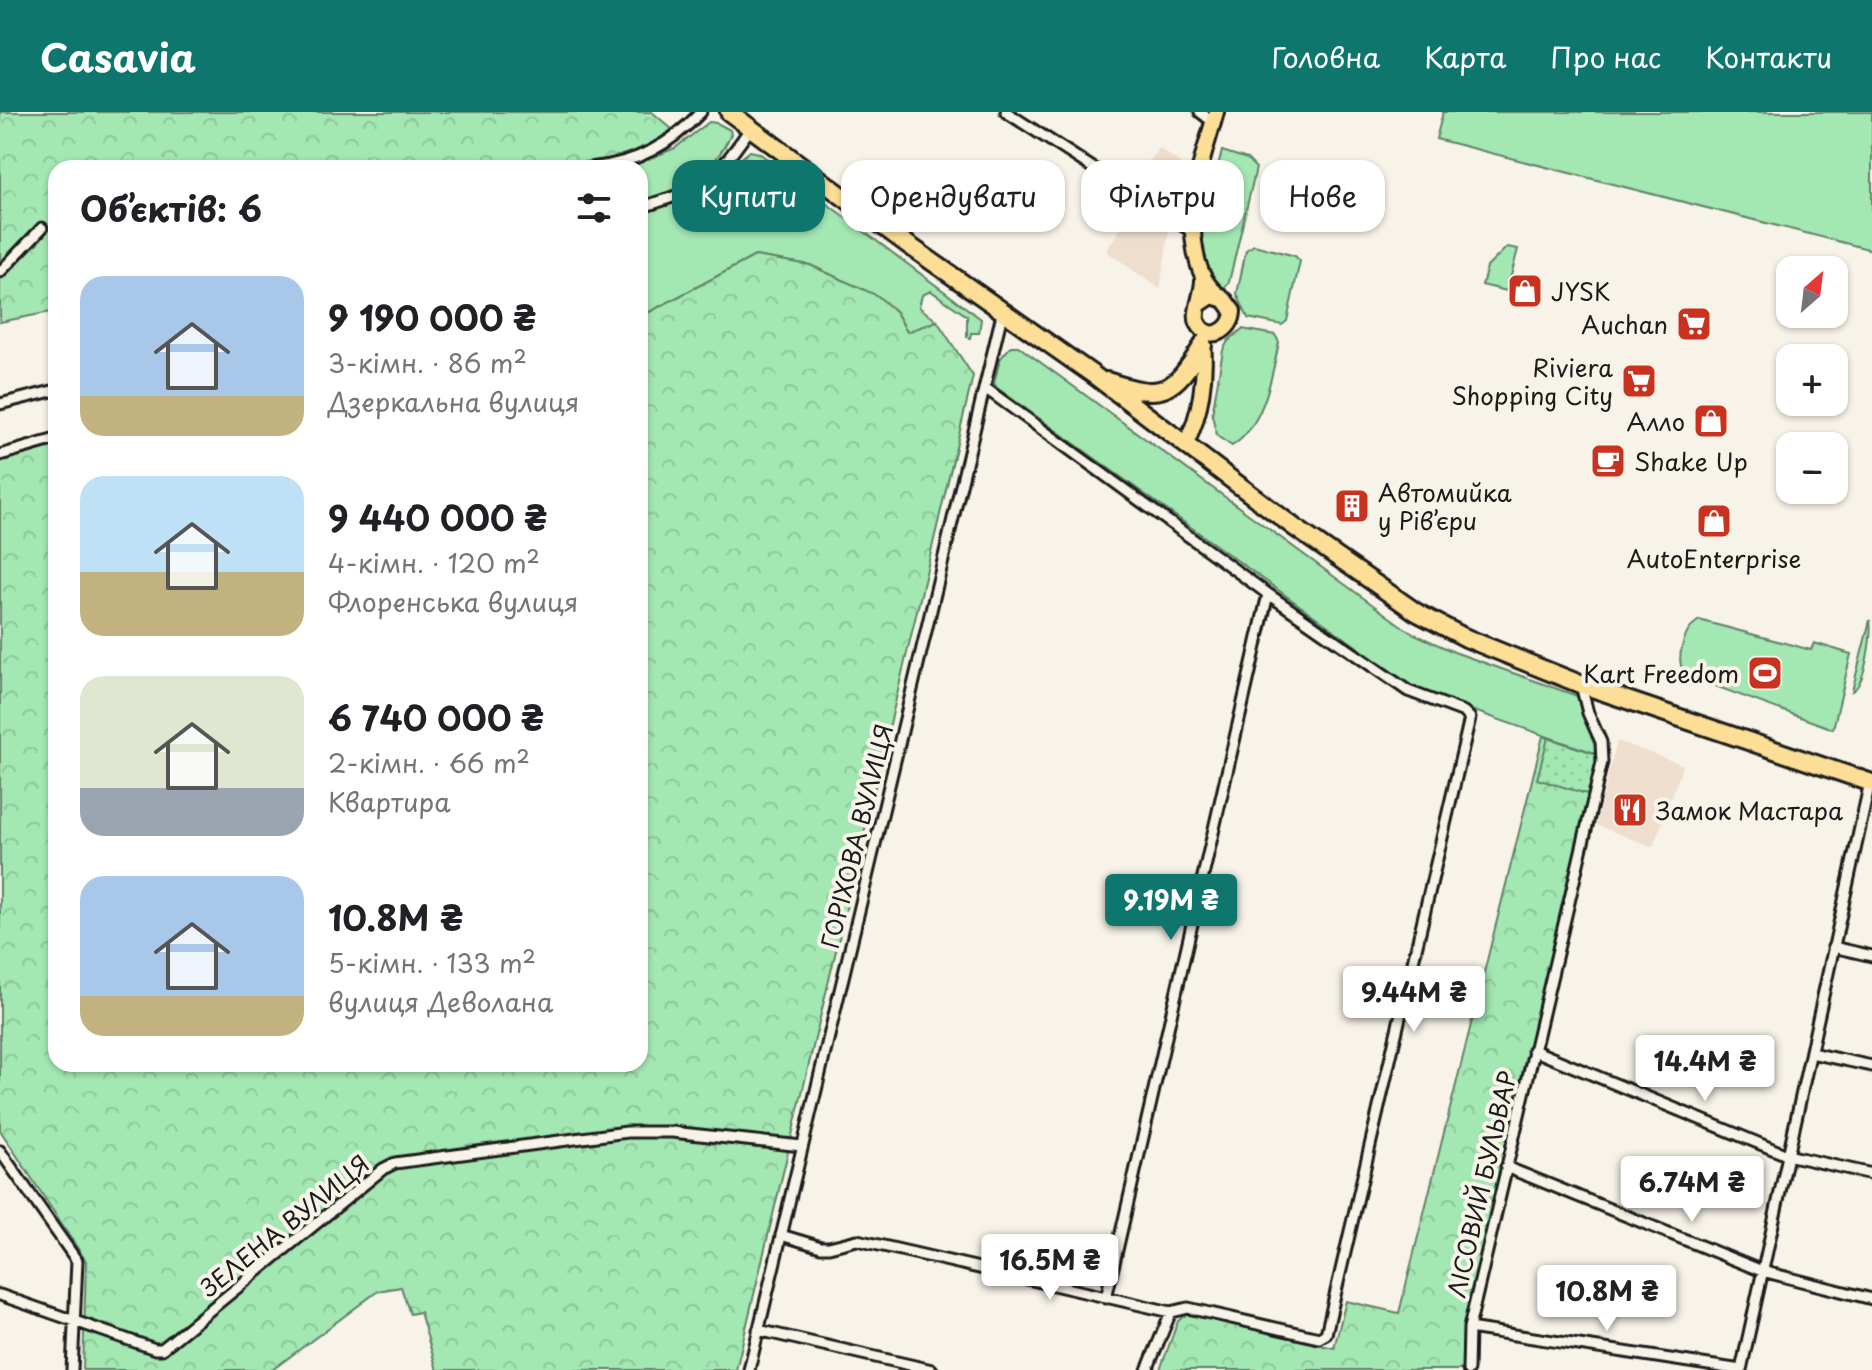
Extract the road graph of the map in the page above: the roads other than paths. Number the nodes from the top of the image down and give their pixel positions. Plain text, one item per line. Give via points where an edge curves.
1 (701, 112) edge
2 (729, 112) edge
3 (1006, 112) edge
4 (1200, 112) edge
5 (1215, 117) edge
6 (751, 128) junction
7 (627, 160) edge
8 (1081, 160) edge
9 (1204, 160) edge
10 (648, 205) edge
11 (42, 228) dead end
12 (1191, 232) edge
13 (0, 272) edge
14 (1203, 278) junction
15 (1221, 297) junction
16 (1200, 304) junction
17 (1003, 310) junction
18 (1198, 322) junction
19 (1224, 331) junction
20 (1203, 345) junction
21 (1203, 371) junction
22 (1095, 376) junction
23 (985, 388) junction
24 (48, 392) edge
25 (0, 404) edge
26 (48, 441) edge
27 (1185, 445) junction
28 (0, 455) edge
29 (1268, 594) junction
30 (1580, 684) junction
31 (1871, 783) edge
32 (1833, 947) junction
33 (1872, 956) edge
34 (1533, 1050) junction
35 (1811, 1053) junction
36 (1872, 1066) edge
37 (802, 1146) junction
38 (0, 1151) edge
39 (1787, 1155) junction
40 (1506, 1167) junction
41 (1872, 1174) edge
42 (781, 1235) junction
43 (1762, 1271) junction
44 (0, 1295) edge
45 (1106, 1298) junction
46 (1872, 1299) edge
47 (1171, 1312) junction
48 (74, 1321) junction
49 (1469, 1328) junction
50 (758, 1330) junction
51 (72, 1370) edge
52 (749, 1370) edge
53 (932, 1370) edge
54 (1147, 1370) edge
55 (1468, 1370) edge
56 (1741, 1370) edge

1 - 7 street via 660,148
2 - 6 highway
3 - 8 street
4 - 5 street
5 - 9 main road
6 - 10 street via 704,182
6 - 17 highway
11 - 13 street
12 - 14 main road
14 - 15 main road
14 - 16 main road
15 - 16 main road
15 - 19 main road via 1233,311
16 - 18 main road
17 - 22 highway
17 - 23 street, ГОРІХОВА ВУЛИЦЯ
18 - 19 main road via 1207,331
18 - 20 main road
19 - 21 main road
20 - 21 main road
20 - 22 highway via 1184,375 1165,389 1142,391
21 - 27 main road via 1194,427
22 - 27 highway
23 - 29 street
23 - 37 street, ГОРІХОВА ВУЛИЦЯ
24 - 25 street
26 - 28 street
27 - 30 highway via 1416,612
29 - 45 street
29 - 47 street via 1408,691 1470,718 1323,1337 1188,1308
30 - 31 highway
30 - 34 street, ЛІСОВИЙ БУЛЬВАР via 1601,742 1602,762
31 - 32 street
32 - 33 street
32 - 35 street
34 - 39 street
34 - 40 street, ЛІСОВИЙ БУЛЬВАР
35 - 36 street
35 - 39 street
37 - 42 street, ГОРІХОВА ВУЛИЦЯ
37 - 48 street, ЗЕЛЕНА ВУЛИЦЯ via 627,1132 395,1163 162,1349
38 - 48 street via 77,1261
39 - 41 street
39 - 43 street
40 - 43 street
40 - 49 street, ЛІСОВИЙ БУЛЬВАР
42 - 45 street via 821,1247 857,1240
42 - 50 street, ГОРІХОВА ВУЛИЦЯ
43 - 46 street
43 - 56 street
44 - 48 street, ЗЕЛЕНА ВУЛИЦЯ
45 - 47 street
47 - 54 street
48 - 51 street
49 - 55 street, ЛІСОВИЙ БУЛЬВАР
49 - 56 street
50 - 52 street, ГОРІХОВА ВУЛИЦЯ
50 - 53 street

